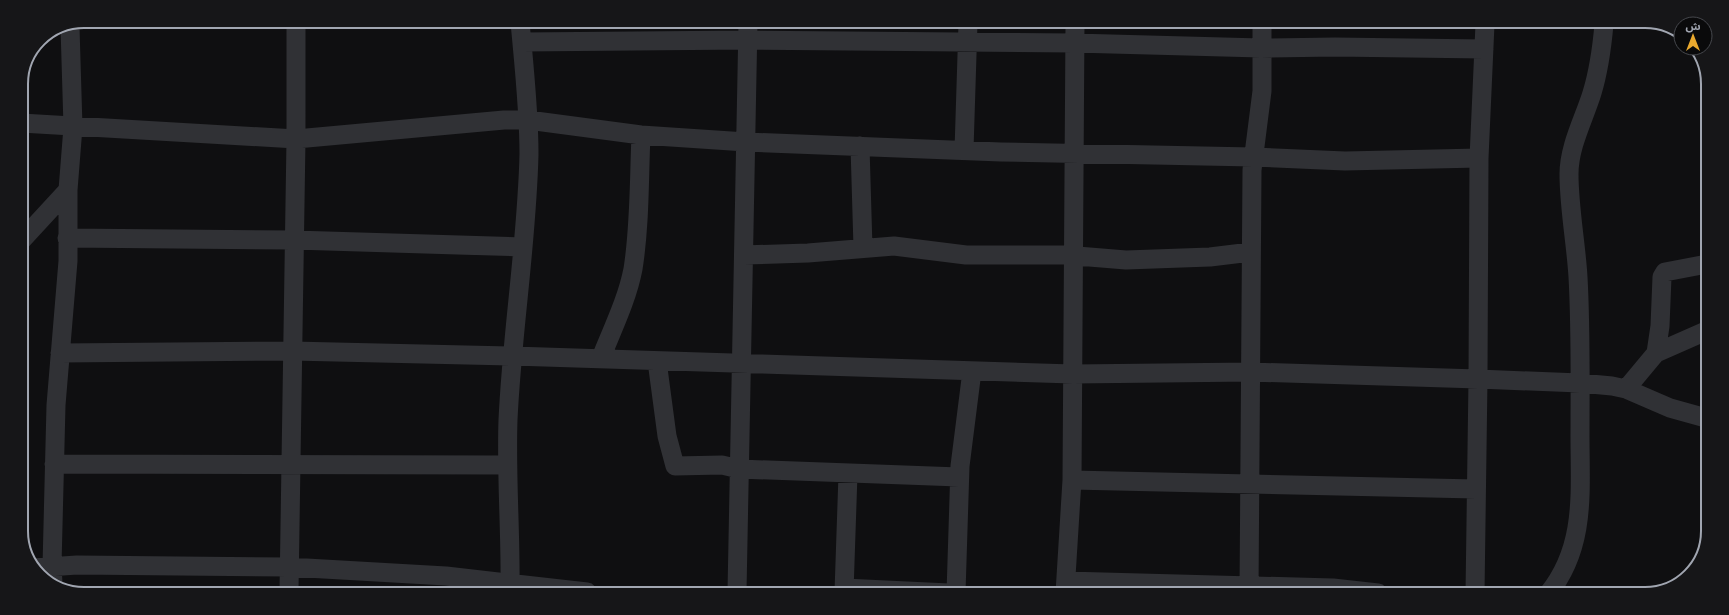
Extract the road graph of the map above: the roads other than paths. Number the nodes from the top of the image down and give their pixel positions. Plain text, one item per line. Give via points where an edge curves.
1 (296, 28) edge
2 (521, 28) edge
3 (968, 28) edge
4 (1075, 28) edge
5 (1262, 28) edge
6 (1485, 28) edge
7 (1604, 28) edge
8 (70, 30) edge
9 (748, 31) edge
10 (522, 42) junction
11 (967, 43) junction
12 (1074, 43) junction
13 (1261, 48) junction
14 (1484, 49) junction
15 (528, 120) junction
16 (28, 124) edge
17 (73, 127) junction
18 (641, 135) junction
19 (296, 139) junction
20 (746, 142) junction
21 (860, 146) junction
22 (964, 150) junction
23 (1074, 153) junction
24 (1253, 157) junction
25 (1479, 158) junction
26 (68, 190) junction
27 (28, 233) edge
28 (67, 238) junction
29 (294, 240) junction
30 (523, 247) junction
31 (863, 248) junction
32 (1251, 252) junction
33 (744, 255) junction
34 (1074, 255) junction
35 (1701, 265) edge
36 (1701, 333) edge
37 (292, 351) junction
38 (1656, 352) junction
39 (60, 353) junction
40 (513, 356) junction
41 (601, 358) junction
42 (657, 361) junction
43 (742, 362) junction
44 (972, 371) junction
45 (1251, 372) junction
46 (1073, 374) junction
47 (1478, 379) junction
48 (1580, 383) junction
49 (1626, 389) junction
50 (1701, 417) edge
51 (54, 464) junction
52 (290, 465) junction
53 (507, 465) junction
54 (739, 469) junction
55 (848, 474) junction
56 (959, 477) junction
57 (1072, 480) junction
58 (1250, 484) junction
59 (1476, 490) junction
60 (289, 567) junction
61 (46, 572) edge
62 (288, 587) edge
63 (510, 587) edge
64 (737, 587) edge
65 (844, 587) edge
66 (956, 587) edge
67 (1066, 587) edge
68 (1249, 587) edge
69 (1475, 587) edge
70 (1553, 587) edge

1 - 19 street
2 - 10 street
3 - 11 street
4 - 12 street
5 - 13 street
6 - 14 street
7 - 48 street via 1597,73 1575,140 1569,173 1578,277
8 - 17 street
9 - 10 street
9 - 11 street
9 - 20 street
10 - 15 street
11 - 12 street
11 - 22 street
12 - 13 street
12 - 23 street
13 - 14 street
13 - 24 street via 1261,103
14 - 25 street
15 - 18 street
15 - 19 street
15 - 30 street
16 - 17 street
17 - 19 street
17 - 26 street
18 - 20 street
18 - 41 street via 632,270 625,298
19 - 29 street
20 - 21 street
20 - 33 street
21 - 22 street
21 - 31 street
22 - 23 street
23 - 24 street
23 - 34 street
24 - 25 street via 1345,160
24 - 32 street
25 - 47 street
26 - 27 street
26 - 28 street
28 - 29 street
28 - 39 street via 68,261
29 - 30 street
29 - 37 street
30 - 40 street
31 - 33 street
31 - 34 street via 894,246 988,256
32 - 34 street via 1148,260 1101,259
32 - 45 street
33 - 43 street
34 - 46 street
35 - 38 street via 1665,272 1662,277
36 - 38 street
37 - 39 street
37 - 40 street
37 - 52 street
38 - 49 street
39 - 51 street
40 - 41 street
40 - 53 street
41 - 42 street
42 - 43 street
42 - 54 street via 666,430 674,466 722,465
43 - 44 street
43 - 54 street
44 - 46 street
44 - 56 street
45 - 46 street
45 - 47 street
45 - 58 street
46 - 57 street
47 - 48 street
47 - 59 street
48 - 49 street
48 - 70 street via 1580,515 1564,572
49 - 50 street via 1670,408
51 - 52 street
51 - 61 street
52 - 53 street
52 - 60 street
53 - 63 street via 510,492
54 - 55 street
54 - 64 street
55 - 56 street
55 - 65 street
56 - 66 street
57 - 58 street
57 - 67 street
58 - 59 street
58 - 68 street
59 - 69 street
60 - 61 street via 134,565
60 - 62 street
60 - 63 street via 446,576

